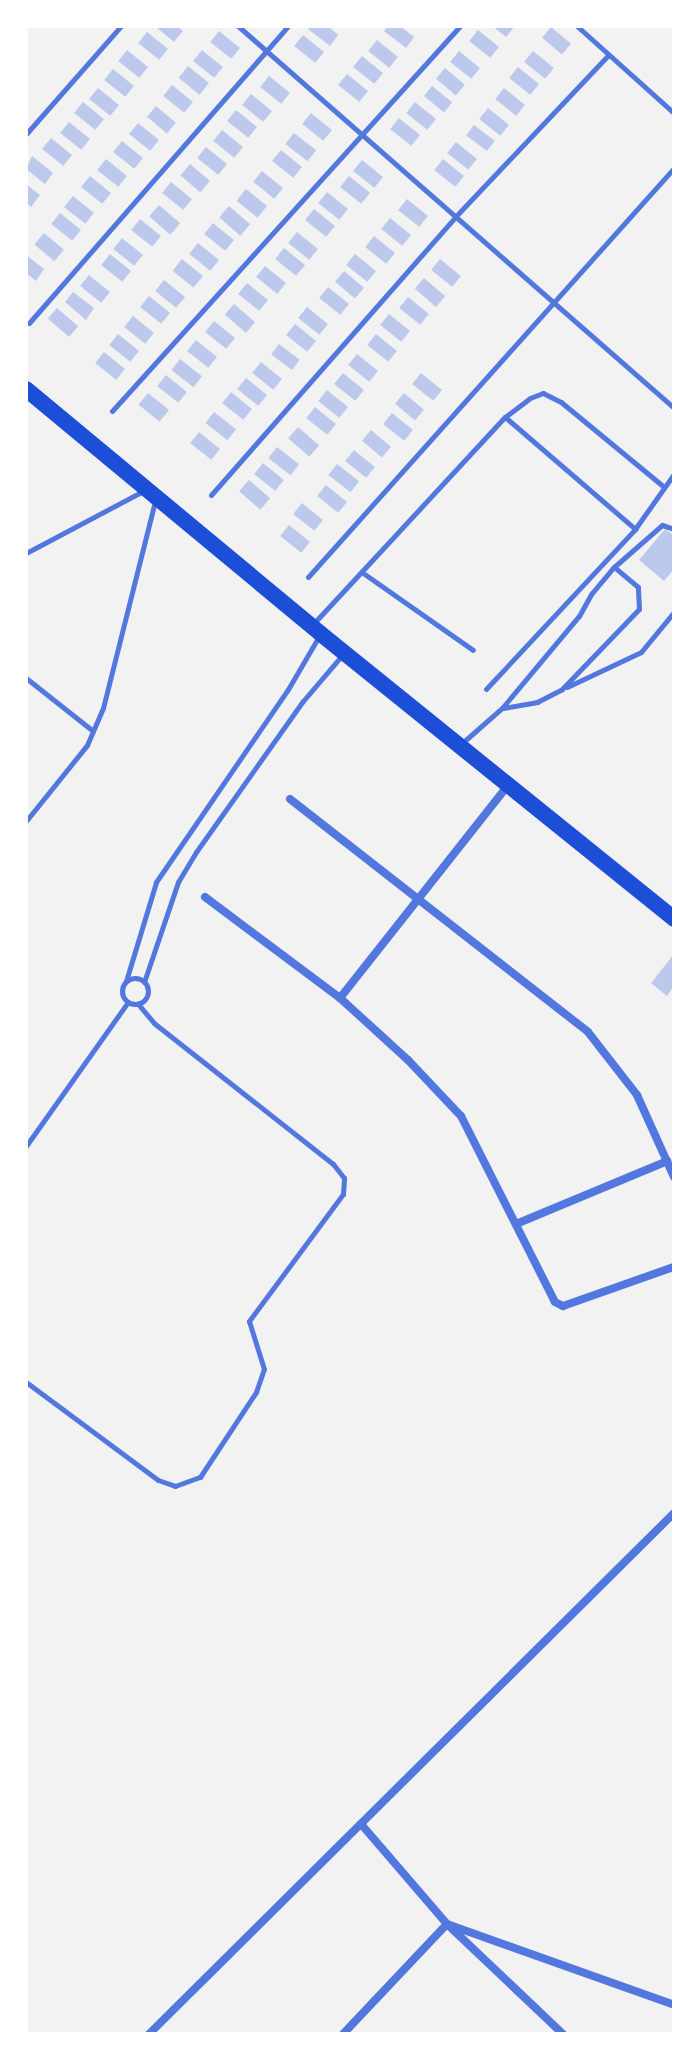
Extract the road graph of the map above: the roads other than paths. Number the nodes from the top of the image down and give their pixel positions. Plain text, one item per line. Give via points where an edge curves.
1 (121, 26) edge
2 (238, 26) edge
3 (288, 26) edge
4 (460, 26) edge
5 (577, 26) edge
6 (266, 50) junction
7 (608, 55) junction
8 (674, 113) edge
9 (26, 134) edge
10 (362, 134) junction
11 (674, 168) edge
12 (456, 216) junction
13 (554, 301) junction
14 (29, 323) dead end
15 (26, 389) edge
16 (674, 408) edge
17 (112, 411) dead end
18 (505, 417) junction
19 (674, 474) edge
20 (663, 486) junction
21 (152, 492) junction
22 (211, 495) dead end
23 (635, 529) junction
24 (674, 529) edge
25 (26, 553) edge
26 (614, 567) junction
27 (363, 573) junction
28 (308, 577) dead end
29 (674, 612) edge
30 (316, 630) junction
31 (473, 650) dead end
32 (345, 652) junction
33 (26, 678) edge
34 (486, 689) dead end
35 (562, 689) junction
36 (502, 708) junction
37 (93, 731) junction
38 (461, 744) junction
39 (509, 784) junction
40 (290, 799) dead end
41 (26, 821) edge
42 (205, 897) dead end
43 (415, 899) junction
44 (674, 919) edge
45 (126, 981) junction
46 (144, 982) junction
47 (340, 998) junction
48 (128, 1002) junction
49 (138, 1004) junction
50 (26, 1146) edge
51 (667, 1161) junction
52 (674, 1177) edge
53 (516, 1224) junction
54 (674, 1267) edge
55 (26, 1382) edge
56 (674, 1513) edge
57 (361, 1824) junction
58 (447, 1924) junction
59 (674, 2005) edge
60 (149, 2034) edge
61 (343, 2034) edge
62 (563, 2034) edge

1 - 9 lane
2 - 6 lane
3 - 6 lane
4 - 10 lane
5 - 7 lane
6 - 10 lane
6 - 14 lane
7 - 8 lane
7 - 12 lane
10 - 12 lane
10 - 17 lane
11 - 13 lane
12 - 13 lane
12 - 22 lane
13 - 16 lane
13 - 28 lane
15 - 21 main road
18 - 20 lane via 543,393
18 - 23 lane
18 - 27 lane
19 - 20 lane
20 - 23 lane
21 - 25 lane
21 - 30 main road
21 - 37 lane via 103,708
23 - 34 lane
24 - 26 lane via 662,525
26 - 35 lane via 638,587 639,609
26 - 36 lane
27 - 30 lane
27 - 31 lane
29 - 35 lane via 641,652
30 - 32 main road
30 - 45 lane via 287,691 156,882
32 - 38 main road
32 - 46 lane via 303,701 196,852 178,882
33 - 37 lane
35 - 36 lane via 537,702
36 - 38 lane
37 - 41 lane
38 - 39 main road
39 - 43 street
39 - 44 main road
40 - 43 street
42 - 47 street
43 - 47 street
43 - 51 street via 588,1032 637,1095
45 - 46 lane
45 - 48 lane via 122,994
46 - 49 lane via 147,995
47 - 53 street via 461,1116
48 - 49 lane
48 - 50 lane
49 - 55 lane via 333,1164 344,1178 343,1194 249,1321 264,1369 256,1392 200,1477 175,1486 158,1480
51 - 52 street
51 - 53 street
53 - 54 street via 555,1302 563,1306
56 - 57 street
57 - 58 street
57 - 60 street
58 - 59 street
58 - 61 street
58 - 62 street

